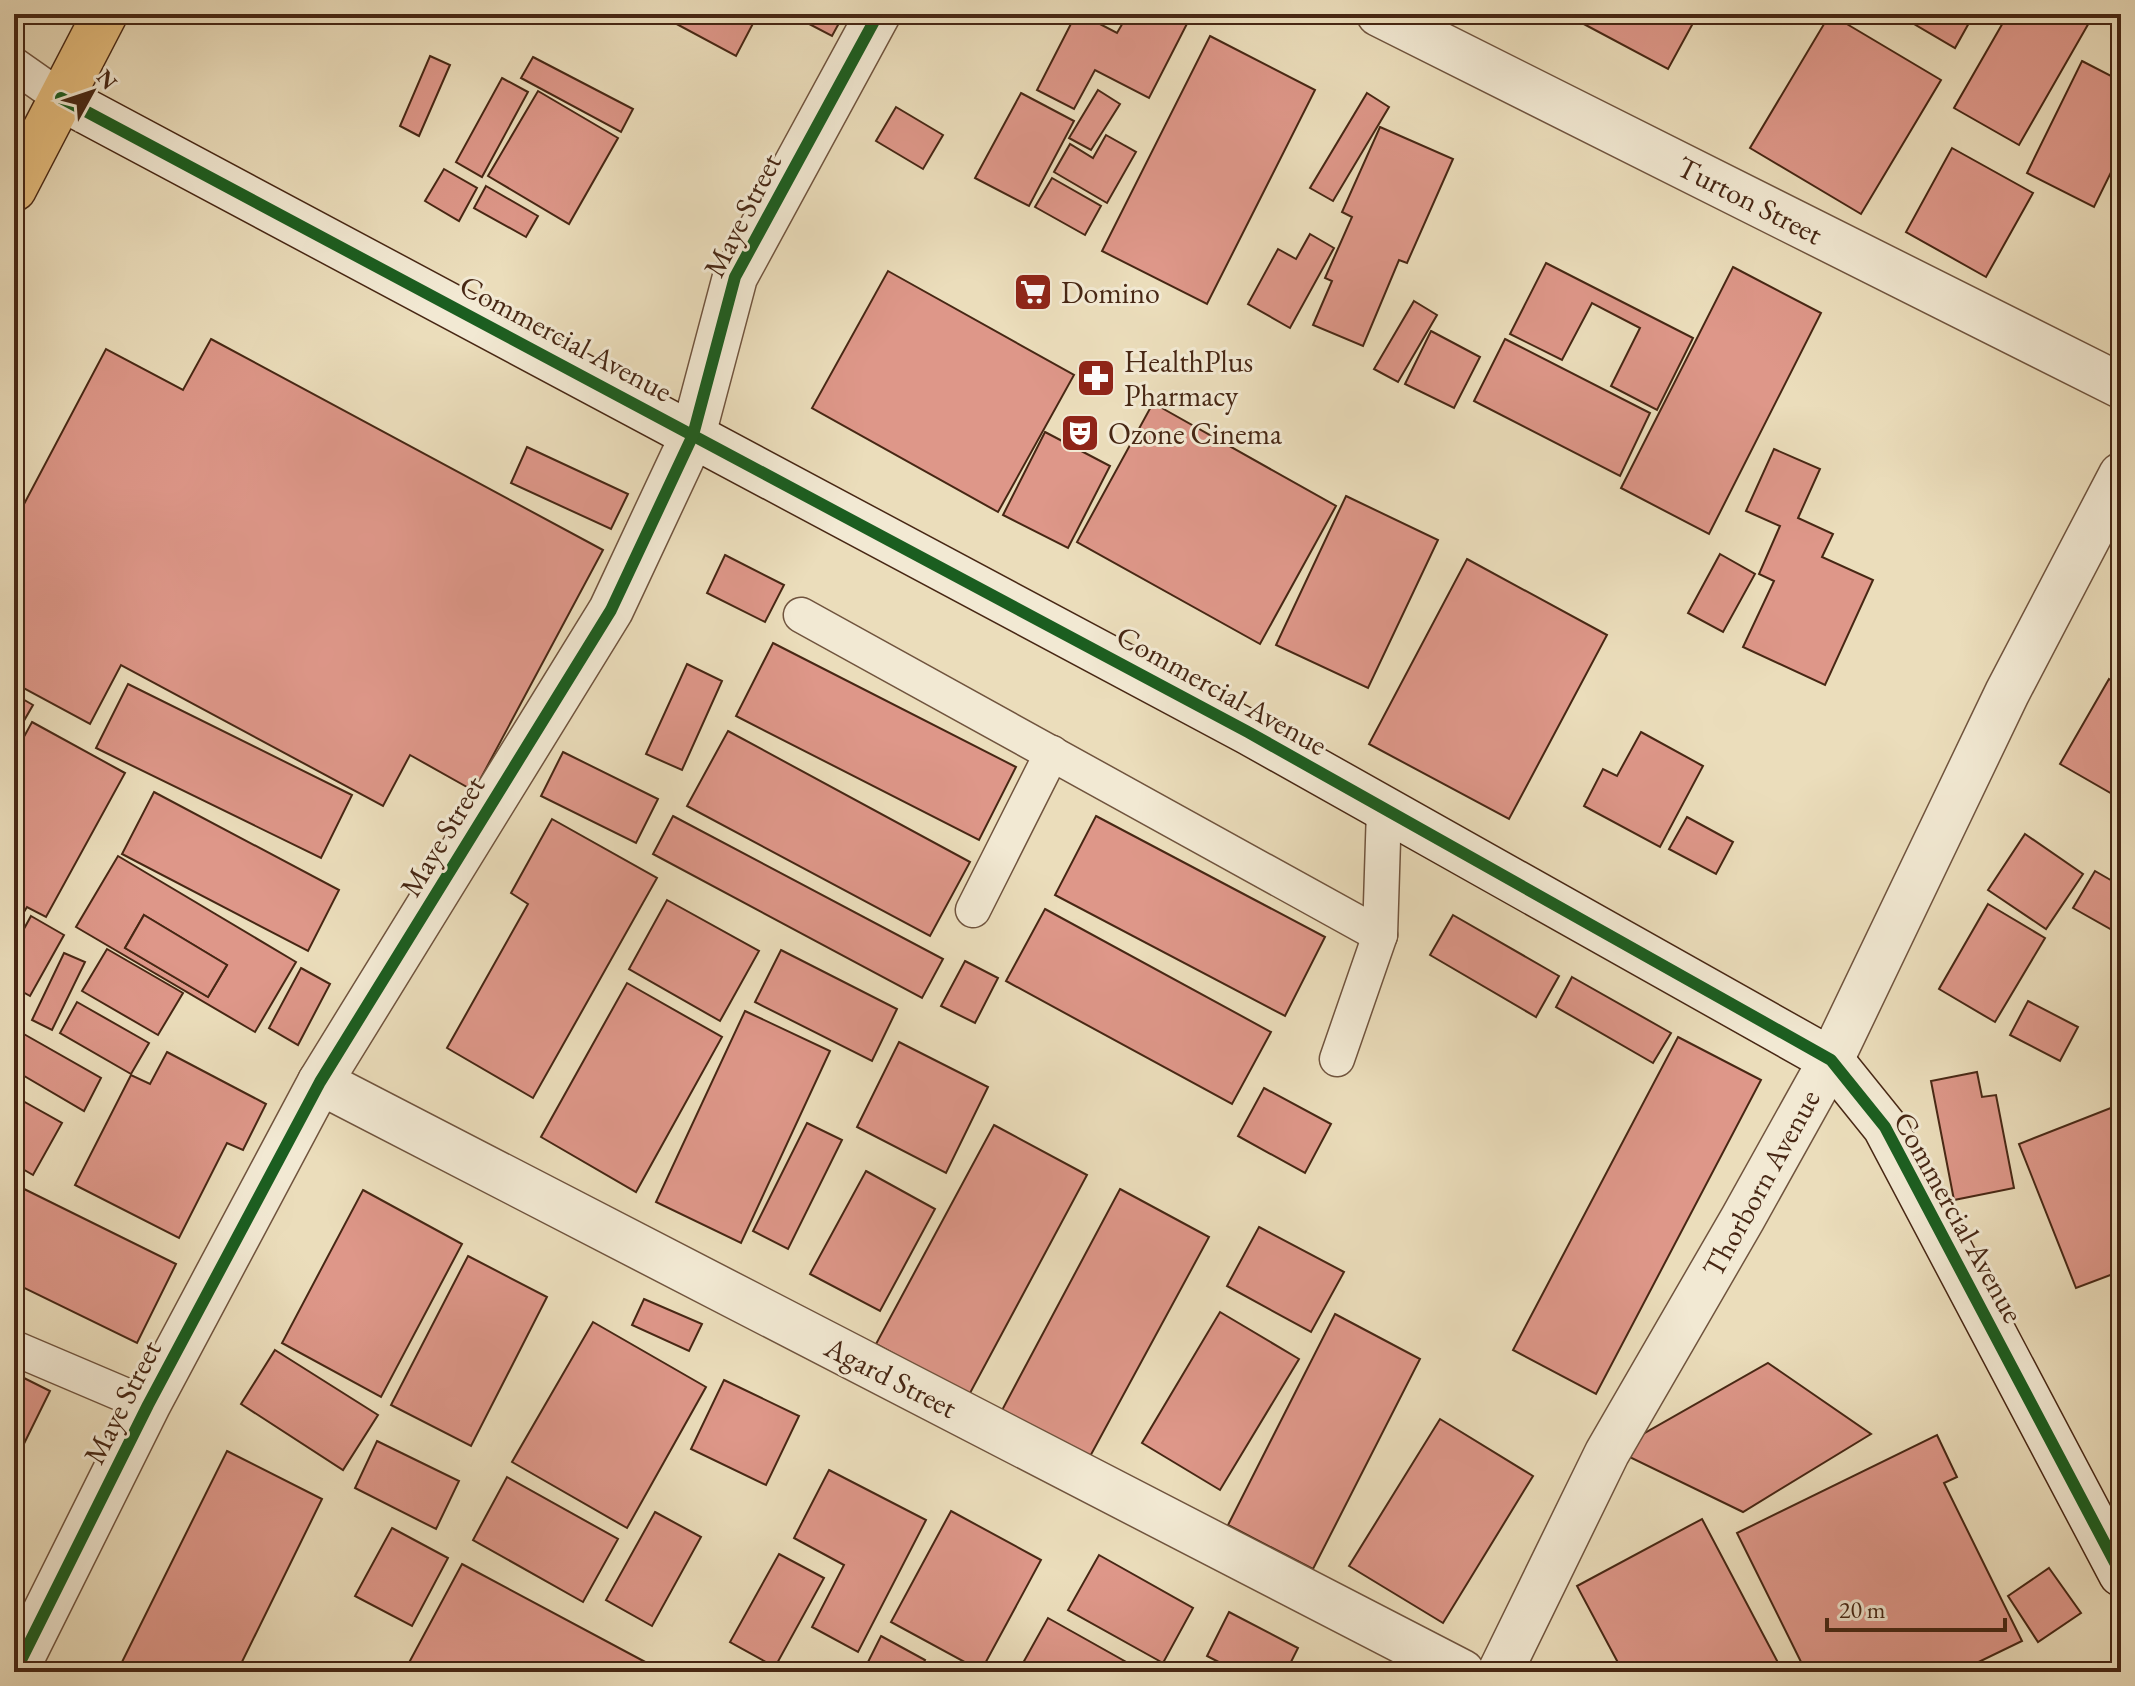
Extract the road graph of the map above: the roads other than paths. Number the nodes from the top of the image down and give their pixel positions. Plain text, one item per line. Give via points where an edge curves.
1 (105, 14) edge
2 (878, 14) edge
3 (1379, 14) edge
4 (14, 65) edge
5 (61, 98) junction
6 (14, 189) edge
7 (2121, 386) edge
8 (693, 435) junction
9 (2121, 475) edge
10 (801, 615) dead end
11 (1052, 753) junction
12 (1384, 809) junction
13 (973, 910) dead end
14 (1380, 935) junction
15 (1337, 1059) dead end
16 (1831, 1060) junction
17 (320, 1082) junction
18 (14, 1348) edge
19 (148, 1405) junction
20 (2117, 1555) edge
21 (15, 1672) edge
22 (1462, 1672) edge
23 (1500, 1672) edge

1 - 5 main road
2 - 8 street, Maye Street via 735,277
3 - 7 street, Turton Street
4 - 5 lane
5 - 6 main road
5 - 8 street, Commercial Avenue
8 - 12 street, Commercial Avenue
8 - 17 street, Maye Street via 611,610
9 - 16 street, Thorborn Avenue via 2007,693
10 - 11 lane
11 - 13 lane
11 - 14 lane
12 - 14 lane
12 - 16 street, Commercial Avenue
14 - 15 lane
16 - 20 street, Commercial Avenue via 1885,1127
16 - 23 street, Thorborn Avenue via 1607,1453
17 - 19 street, Maye Street
17 - 22 street, Agard Street
18 - 19 lane
19 - 21 street, Maye Street

